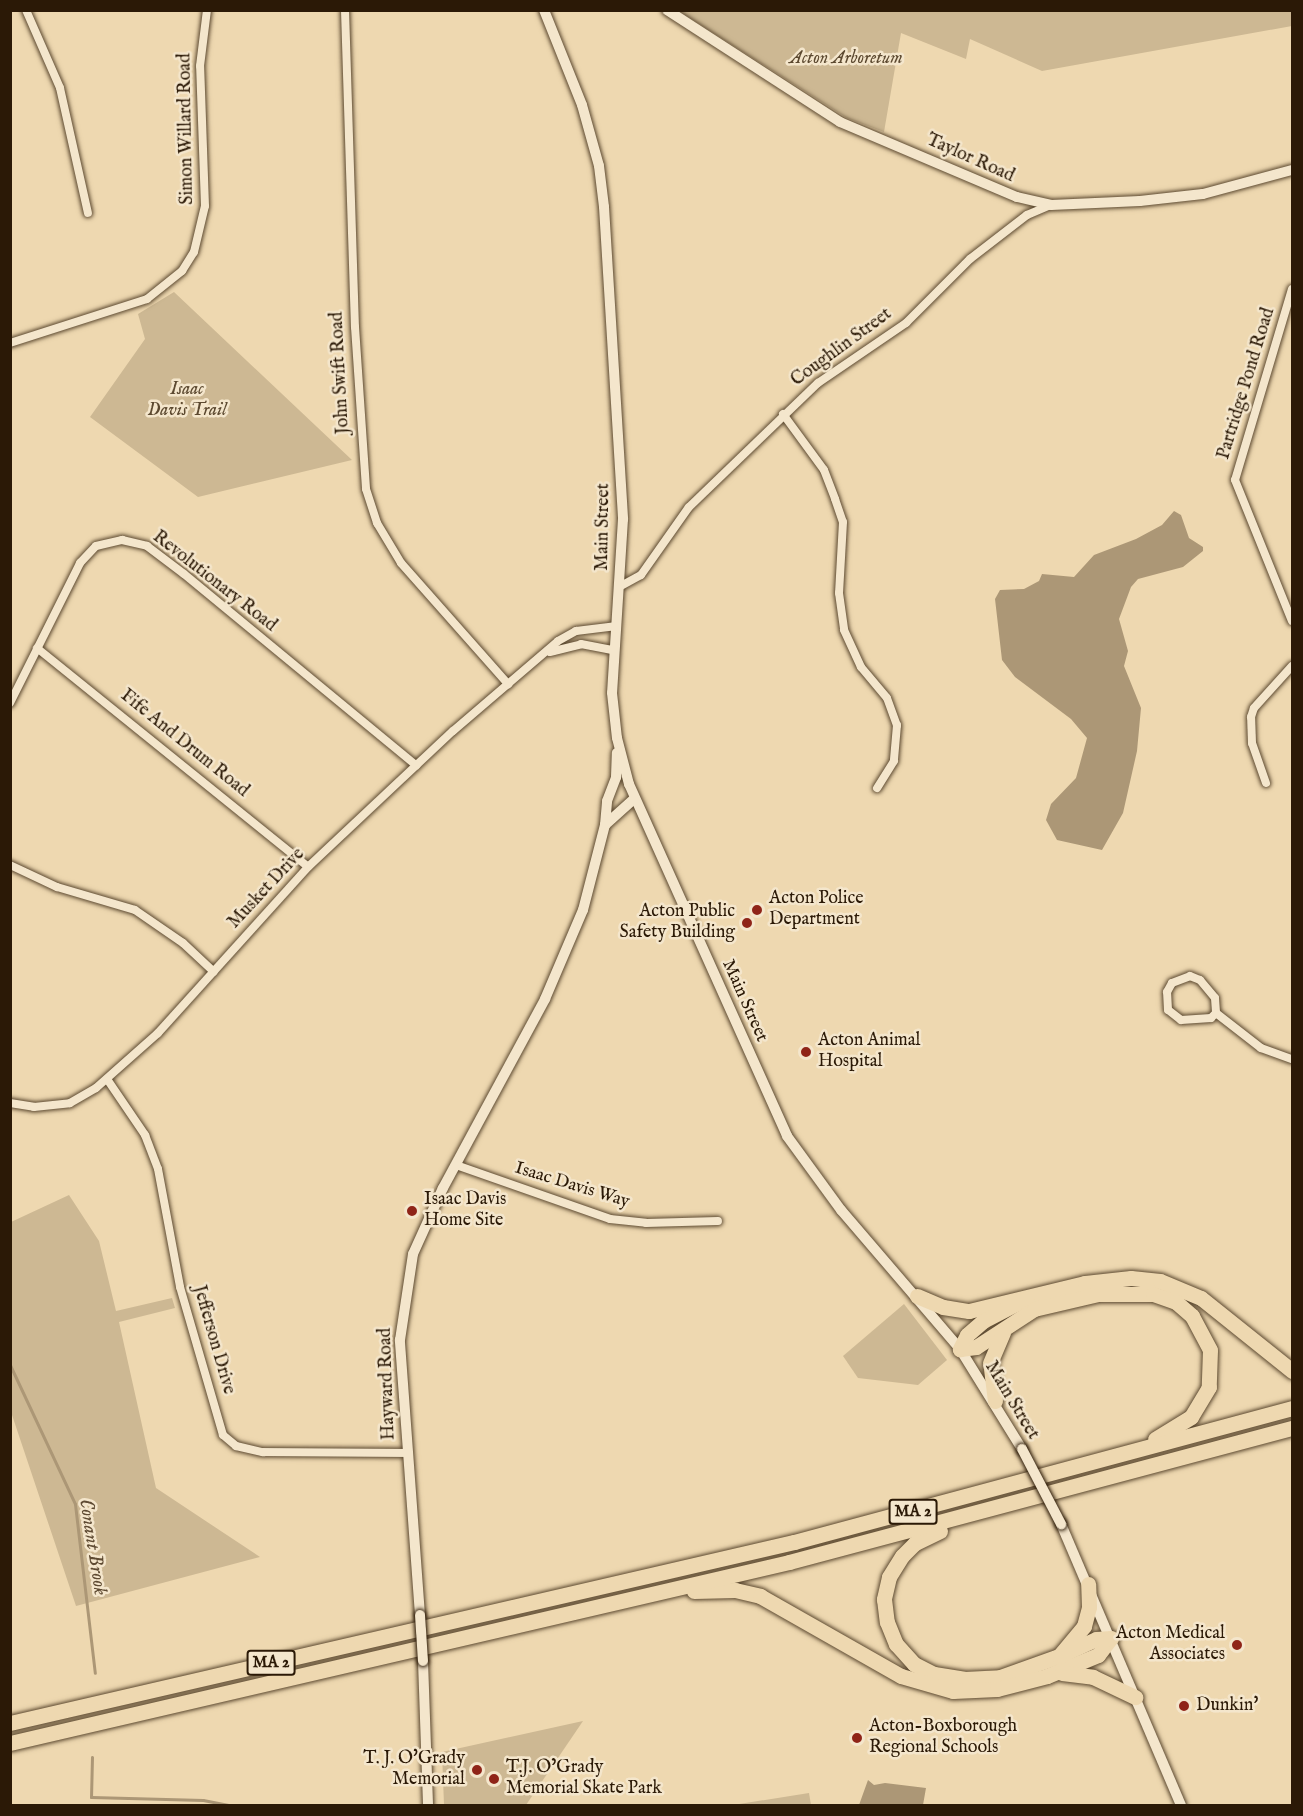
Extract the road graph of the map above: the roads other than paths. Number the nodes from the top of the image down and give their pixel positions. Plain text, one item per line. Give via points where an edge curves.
1 (26, 10) edge
2 (207, 10) edge
3 (345, 10) edge
4 (544, 10) edge
5 (667, 10) edge
6 (1293, 170) edge
7 (1051, 205) junction
8 (88, 213) dead end
9 (1293, 290) edge
10 (10, 343) edge
11 (783, 414) junction
12 (620, 587) junction
13 (1293, 621) edge
14 (615, 626) junction
15 (37, 648) junction
16 (613, 650) junction
17 (536, 659) junction
18 (1293, 666) edge
19 (508, 684) junction
20 (10, 703) edge
21 (617, 738) junction
22 (416, 765) junction
23 (1266, 783) dead end
24 (629, 784) junction
25 (877, 788) dead end
26 (611, 794) junction
27 (635, 798) junction
28 (605, 825) junction
29 (10, 865) edge
30 (308, 867) junction
31 (214, 972) junction
32 (1216, 1013) junction
33 (1293, 1059) edge
34 (107, 1078) junction
35 (10, 1103) edge
36 (456, 1165) junction
37 (718, 1221) dead end
38 (917, 1296) junction
39 (1027, 1299) junction
40 (1012, 1322) junction
41 (960, 1350) junction
42 (1293, 1371) edge
43 (995, 1401) junction
44 (1293, 1408) edge
45 (1293, 1428) edge
46 (407, 1454) junction
47 (1120, 1456) junction
48 (982, 1513) junction
49 (1088, 1584) junction
50 (658, 1592) junction
51 (1111, 1638) junction
52 (1059, 1656) junction
53 (1047, 1676) junction
54 (1135, 1697) junction
55 (10, 1723) edge
56 (10, 1743) edge
57 (428, 1806) edge
58 (1181, 1806) edge

1 - 8 street via 60,88
2 - 10 street, Simon Willard Road via 200,66 205,206 194,252 182,271 147,299
3 - 19 street, John Swift Road via 355,327 366,489 377,523 401,563
4 - 12 main road, Main Street via 582,105 599,166 621,474
5 - 7 main road, Taylor Road via 840,122 983,185
6 - 7 main road, Taylor Road via 1203,194
7 - 11 street, Coughlin Street via 1027,215 970,259 906,322 818,382
9 - 13 street, Partridge Pond Road via 1235,480
11 - 12 street, Coughlin Street via 689,507 641,575
11 - 25 street via 824,470 835,499 843,522 839,593 844,630 861,667 887,698 897,724 894,761
12 - 14 main road, Main Street
14 - 16 main road, Main Street
14 - 17 street, Musket Drive via 576,631
15 - 20 street, Revolutionary Road
15 - 22 street, Revolutionary Road via 88,553 108,541 137,543 184,574
15 - 30 street, Fife And Drum Road
16 - 17 street, Musket Drive via 581,644 556,649
16 - 21 main road, Main Street
17 - 19 street, Musket Drive
18 - 23 street via 1254,708 1251,717 1252,743
19 - 22 street, Musket Drive
21 - 24 main road, Main Street
21 - 26 main road, Hayward Road via 616,777
22 - 30 street, Musket Drive
24 - 26 main road
24 - 27 main road, Main Street
26 - 28 main road, Hayward Road
27 - 28 main road
27 - 38 main road, Main Street via 787,1136 841,1210
28 - 36 main road, Hayward Road via 583,910 545,999
29 - 31 street via 57,887 135,910 183,943
30 - 31 street, Musket Drive
31 - 34 street, Musket Drive via 133,1058
32 - 32 street via 1215,998 1200,980 1190,976 1172,983 1167,1001 1174,1017 1196,1022
32 - 33 street via 1261,1048
34 - 35 street, Musket Drive via 70,1103 34,1107
34 - 46 street, Jefferson Drive via 145,1135 158,1169 180,1287 223,1435 236,1446 263,1452
36 - 37 street, Isaac Davis Way via 610,1219 646,1223
36 - 46 main road, Hayward Road via 426,1222 408,1281 400,1340
38 - 39 highway via 964,1311
38 - 41 main road, Main Street
39 - 41 highway via 983,1321 967,1335
39 - 42 highway via 1112,1279 1173,1284 1207,1302
40 - 41 highway via 976,1347
40 - 43 highway via 999,1338 992,1356 990,1377
40 - 47 highway via 1056,1302 1123,1292 1162,1296 1196,1320 1206,1336 1212,1361 1210,1383 1202,1404 1179,1427
41 - 43 main road, Main Street
43 - 49 main road, Main Street, bridge via 1061,1524
44 - 47 highway, MA 2
45 - 48 highway, MA 2
46 - 57 main road, Hayward Road, bridge via 423,1661
47 - 55 highway, MA 2 via 794,1542
48 - 50 highway, MA 2
48 - 52 highway via 920,1540 899,1560 884,1599 886,1622 894,1640 919,1667 957,1679 1014,1674
49 - 51 main road, Main Street
49 - 52 highway via 1089,1607 1084,1626
50 - 53 highway via 729,1590 760,1596 895,1673 932,1687 989,1690
50 - 56 highway, MA 2
51 - 52 highway via 1092,1640
51 - 53 highway via 1098,1654
51 - 54 main road, Main Street
53 - 54 highway via 1081,1674
54 - 58 main road, Main Street

